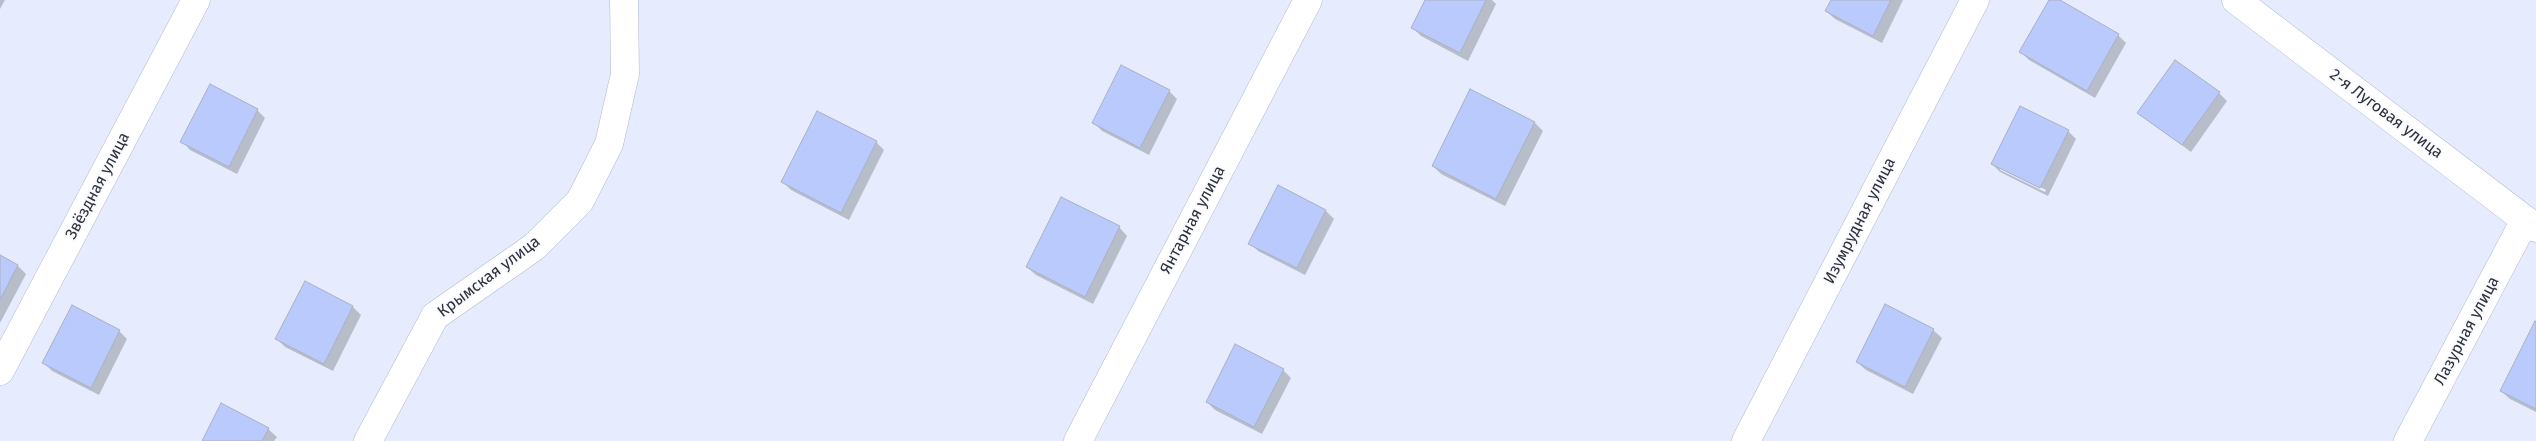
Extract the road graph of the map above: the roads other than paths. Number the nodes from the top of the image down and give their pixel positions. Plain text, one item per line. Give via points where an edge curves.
1 (196, 0) edge
2 (624, 0) edge
3 (1308, 0) edge
4 (1975, 0) edge
5 (2236, 0) edge
6 (2531, 224) edge
7 (0, 371) edge
8 (368, 441) edge
9 (1078, 441) edge
10 (1746, 441) edge
11 (2408, 441) edge

1 - 7 street, Звёздная улица
2 - 8 street, Крымская улица via 623,83 609,144 580,201 534,247 435,316
3 - 9 street, Янтарная улица
4 - 10 street, Изумрудная улица
5 - 6 street, 2-я Луговая улица
6 - 11 street, Лазурная улица

